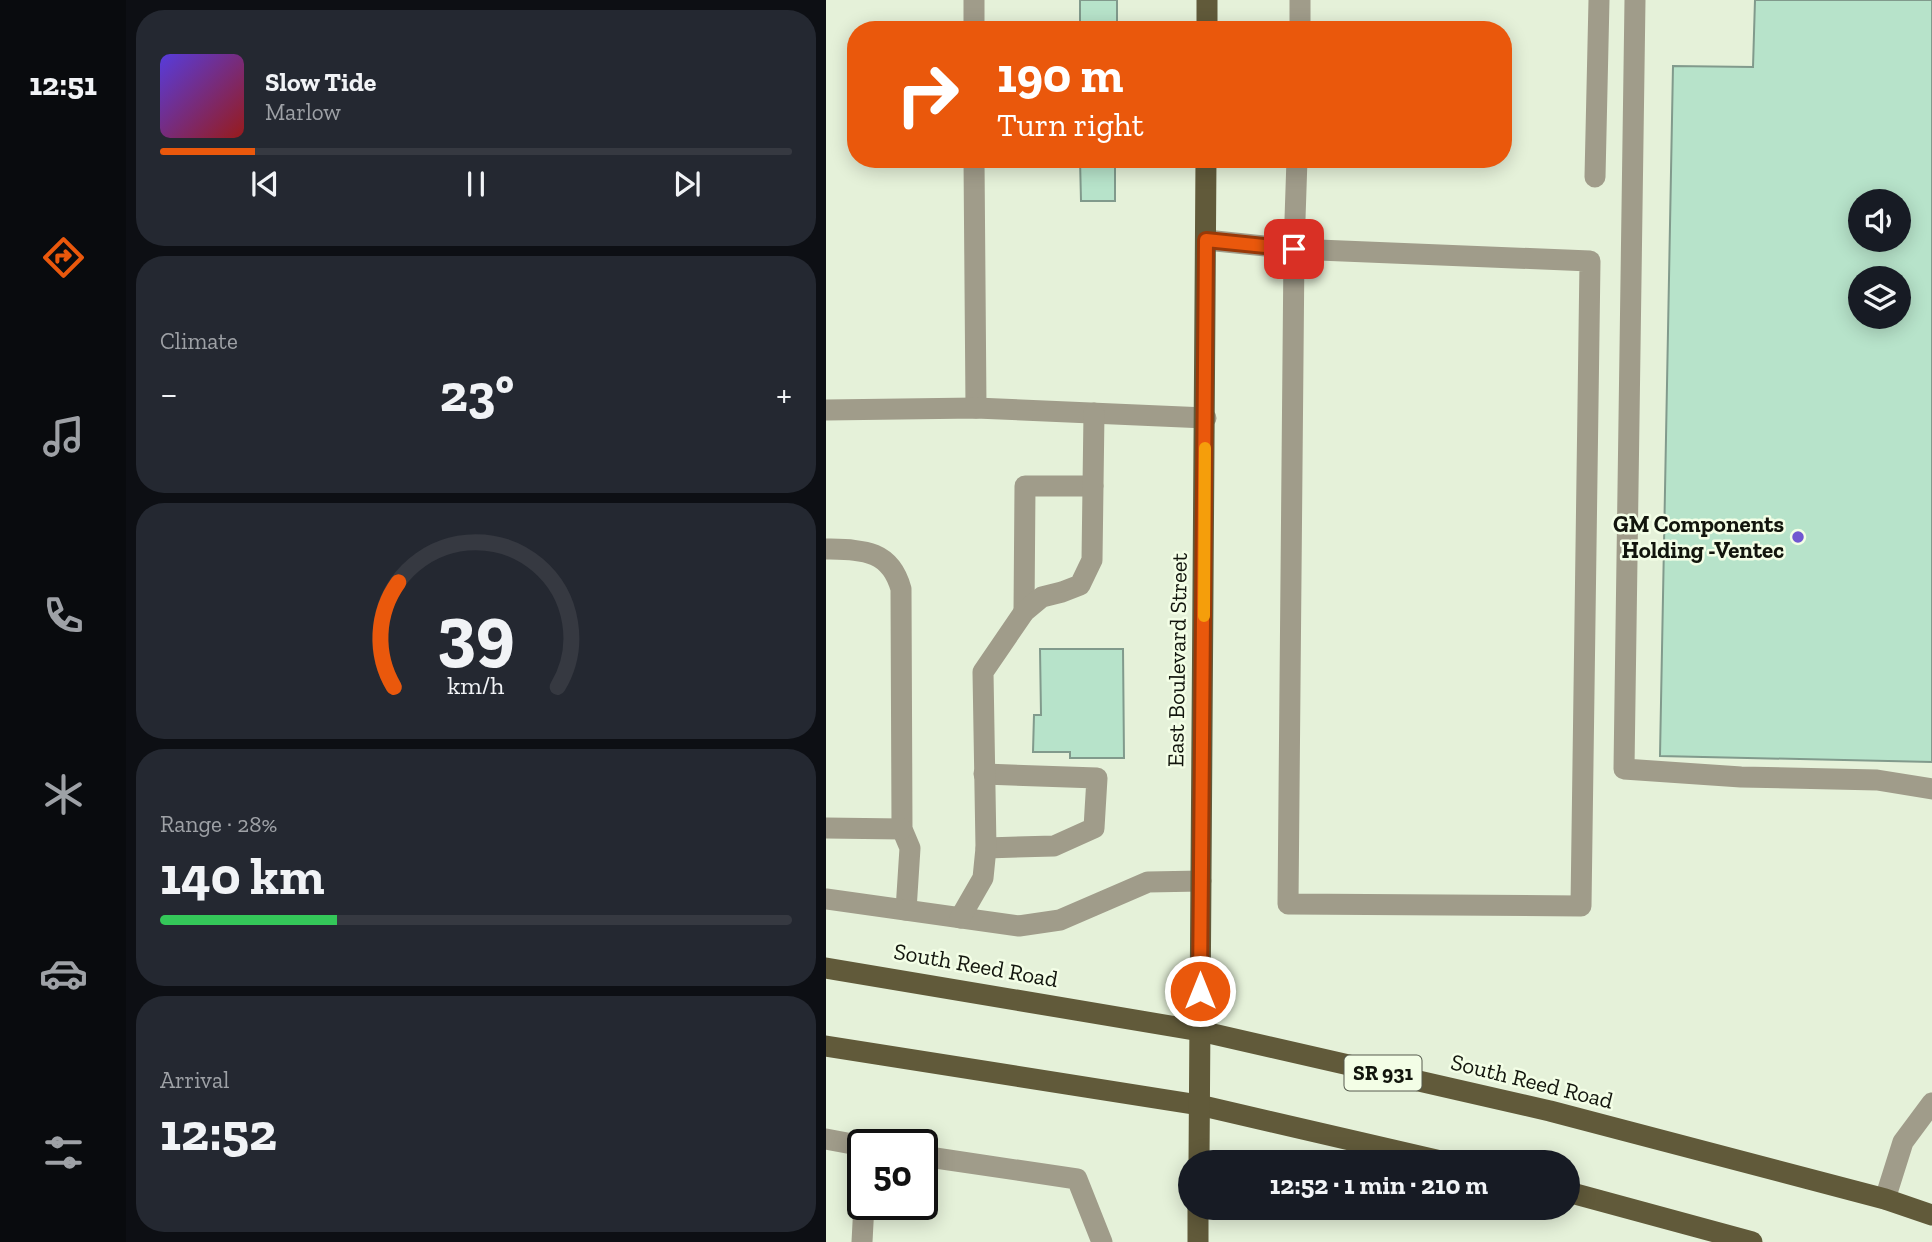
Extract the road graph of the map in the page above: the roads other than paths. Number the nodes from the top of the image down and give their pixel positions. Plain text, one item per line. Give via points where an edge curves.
1 (974, 0) edge
2 (1207, 0) edge
3 (1300, 0) edge
4 (1599, 0) edge
5 (1635, 0) edge
6 (974, 21) edge
7 (1207, 21) edge
8 (1300, 21) edge
9 (974, 168) edge
10 (1206, 168) edge
11 (1297, 168) edge
12 (1595, 177) dead end
13 (1206, 240) junction
14 (1294, 249) junction
15 (976, 408) junction
16 (826, 410) edge
17 (1094, 413) junction
18 (1206, 418) junction
19 (1093, 486) junction
20 (826, 549) edge
21 (1024, 612) junction
22 (984, 774) junction
23 (1932, 789) edge
24 (826, 828) edge
25 (902, 829) junction
26 (986, 848) junction
27 (1201, 881) junction
28 (826, 899) edge
29 (906, 910) junction
30 (960, 918) junction
31 (826, 968) edge
32 (1200, 1031) junction
33 (826, 1046) edge
34 (1932, 1103) edge
35 (1199, 1105) junction
36 (826, 1139) edge
37 (847, 1143) edge
38 (1199, 1150) edge
39 (1393, 1150) edge
40 (938, 1158) edge
41 (1580, 1195) edge
42 (1885, 1199) junction
43 (1932, 1215) edge
44 (863, 1220) edge
45 (1198, 1220) edge
46 (862, 1242) edge
47 (1102, 1242) edge
48 (1198, 1242) edge
49 (1752, 1242) edge

1 - 6 lane
2 - 7 main road
3 - 8 lane
4 - 12 lane
5 - 23 lane via 1624,769 1877,780
9 - 15 lane
10 - 13 main road, East Boulevard Street
11 - 14 lane
13 - 14 lane
13 - 18 main road, East Boulevard Street
14 - 14 lane via 1590,261 1581,906 1287,904
15 - 16 lane
15 - 17 lane
17 - 18 lane
17 - 19 lane
18 - 27 main road, East Boulevard Street
19 - 21 lane via 1092,560 1080,585 1042,597
19 - 21 lane via 1025,486
20 - 25 lane via 862,550 883,559 899,581
21 - 22 lane via 983,672
22 - 26 lane
22 - 26 lane via 1097,778 1094,828 1054,846
24 - 25 lane
25 - 29 lane via 910,848
26 - 30 lane via 984,878
27 - 30 lane via 1148,882 1060,920 1019,926
27 - 32 main road, East Boulevard Street
28 - 29 lane
29 - 30 lane
31 - 32 main road, South Reed Road / SR 931
32 - 35 main road, East Boulevard Street
32 - 42 main road, South Reed Road / SR 931 via 1550,1111
33 - 35 main road
34 - 42 lane via 1903,1142
35 - 38 main road, East Boulevard Street
35 - 39 main road
36 - 37 lane
40 - 47 lane via 1077,1179
41 - 49 main road
42 - 43 main road, South Reed Road / SR 931
44 - 46 lane
45 - 48 main road

